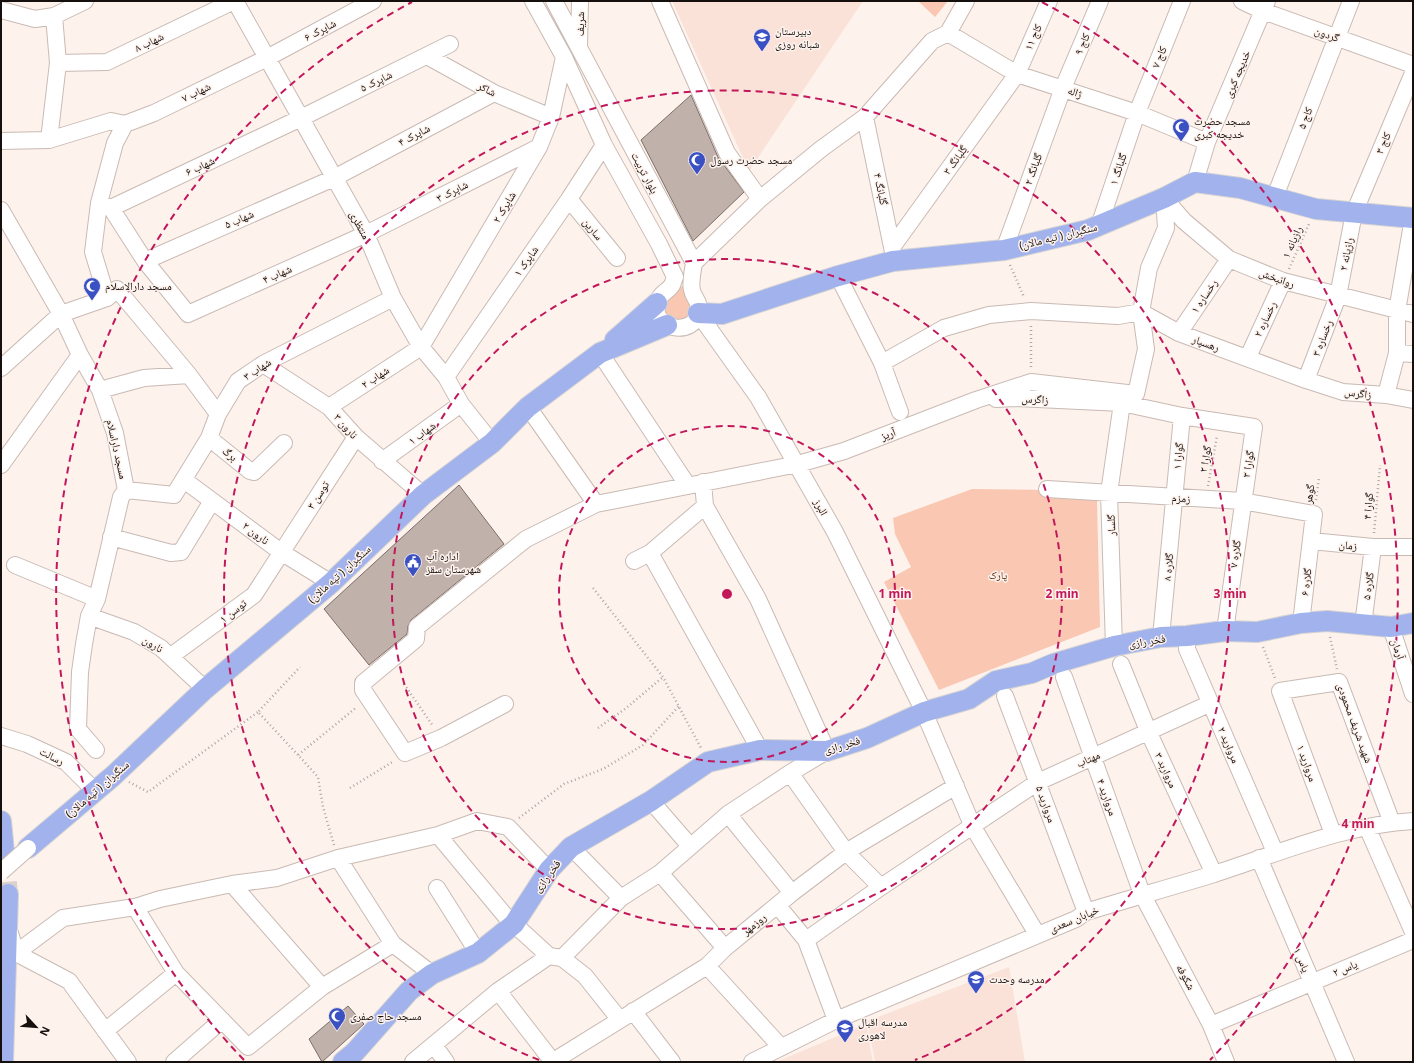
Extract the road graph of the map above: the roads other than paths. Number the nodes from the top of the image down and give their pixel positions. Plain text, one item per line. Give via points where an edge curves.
1 (85, 1) edge
2 (234, 1) edge
3 (373, 1) edge
4 (533, 1) edge
5 (554, 1) edge
6 (580, 1) edge
7 (660, 1) edge
8 (966, 1) edge
9 (1049, 1) edge
10 (1100, 1) edge
11 (1182, 1) edge
12 (1242, 1) edge
13 (1351, 1) edge
14 (1265, 6) edge
15 (1, 10) edge
16 (54, 16) junction
17 (948, 33) junction
18 (1337, 38) junction
19 (450, 44) dead end
20 (579, 48) junction
21 (427, 56) junction
22 (564, 57) junction
23 (267, 58) junction
24 (58, 63) junction
25 (1413, 66) edge
26 (1413, 73) edge
27 (1017, 74) junction
28 (1063, 88) junction
29 (494, 93) junction
30 (1137, 113) junction
31 (550, 117) junction
32 (865, 117) junction
33 (300, 118) junction
34 (125, 124) junction
35 (49, 140) junction
36 (1, 141) edge
37 (1207, 142) junction
38 (604, 144) junction
39 (539, 147) junction
40 (334, 178) junction
41 (1195, 182) junction
42 (1164, 198) junction
43 (1274, 198) junction
44 (569, 199) junction
45 (760, 199) junction
46 (105, 206) junction
47 (1, 210) edge
48 (1354, 213) junction
49 (1413, 218) edge
50 (1099, 226) junction
51 (366, 234) junction
52 (1004, 250) junction
53 (893, 254) junction
54 (617, 258) dead end
55 (1229, 259) junction
56 (145, 261) junction
57 (694, 263) junction
58 (838, 276) junction
59 (1283, 281) junction
60 (671, 287) junction
61 (692, 290) junction
62 (1338, 296) junction
63 (107, 298) junction
64 (393, 298) junction
65 (657, 303) junction
66 (1397, 311) junction
67 (1141, 312) junction
68 (698, 313) junction
69 (61, 314) junction
70 (1413, 314) edge
71 (666, 325) junction
72 (1180, 333) junction
73 (421, 347) junction
74 (600, 353) junction
75 (1397, 353) junction
76 (80, 354) junction
77 (1413, 354) edge
78 (1248, 357) junction
79 (882, 363) junction
80 (263, 364) junction
81 (1, 368) edge
82 (1274, 368) joint
83 (189, 375) junction
84 (446, 377) junction
85 (1306, 380) junction
86 (100, 390) junction
87 (1386, 395) junction
88 (976, 400) junction
89 (1413, 400) edge
90 (1122, 403) junction
91 (461, 404) junction
92 (329, 407) junction
93 (528, 408) junction
94 (900, 412) dead end
95 (218, 414) junction
96 (1182, 416) junction
97 (1254, 427) joint
98 (356, 437) junction
99 (209, 438) junction
100 (284, 443) dead end
101 (492, 443) junction
102 (382, 461) junction
103 (798, 464) junction
104 (1, 465) edge
105 (184, 480) junction
106 (703, 482) junction
107 (688, 486) junction
108 (1047, 489) dead end
109 (126, 490) junction
110 (1110, 493) junction
111 (424, 495) junction
112 (1174, 497) junction
113 (212, 501) junction
114 (1242, 501) junction
115 (596, 504) junction
116 (705, 506) junction
117 (111, 537) junction
118 (1311, 541) junction
119 (1413, 547) edge
120 (1373, 548) junction
121 (281, 552) junction
122 (650, 553) junction
123 (634, 561) dead end
124 (15, 566) dead end
125 (331, 583) junction
126 (97, 599) junction
127 (89, 616) junction
128 (1301, 623) junction
129 (1413, 623) edge
130 (1363, 625) junction
131 (1391, 627) junction
132 (1224, 631) junction
133 (1187, 636) junction
134 (1161, 638) junction
135 (1118, 655) junction
136 (171, 656) junction
137 (1064, 677) dead end
138 (205, 689) junction
139 (1280, 691) joint
140 (1413, 694) edge
141 (1005, 696) dead end
142 (1211, 703) junction
143 (505, 704) dead end
144 (924, 712) junction
145 (1149, 733) junction
146 (1, 736) edge
147 (96, 750) dead end
148 (760, 750) junction
149 (827, 751) junction
150 (1093, 757) junction
151 (790, 773) junction
152 (1038, 782) junction
153 (956, 786) junction
154 (95, 791) junction
155 (651, 801) junction
156 (728, 814) junction
157 (1, 821) edge
158 (1413, 821) edge
159 (1392, 823) junction
160 (972, 827) junction
161 (1367, 827) junction
162 (1333, 834) junction
163 (438, 835) junction
164 (690, 846) junction
165 (571, 847) junction
166 (28, 848) joint
167 (4, 852) dead end
168 (846, 852) junction
169 (1274, 852) junction
170 (338, 858) junction
171 (1259, 858) junction
172 (549, 870) junction
173 (1, 872) edge
174 (660, 873) junction
175 (1214, 874) junction
176 (232, 884) junction
177 (881, 887) junction
178 (437, 888) dead end
179 (792, 893) junction
180 (8, 894) tunnel mouth
181 (1142, 894) junction
182 (621, 898) junction
183 (1407, 902) edge
184 (778, 906) junction
185 (135, 907) junction
186 (1086, 912) junction
187 (513, 924) junction
188 (8, 926) junction
189 (1413, 932) edge
190 (1037, 934) junction
191 (806, 940) junction
192 (1413, 940) edge
193 (393, 944) junction
194 (725, 948) junction
195 (478, 952) junction
196 (16, 954) junction
197 (556, 957) junction
198 (706, 966) junction
199 (176, 973) junction
200 (432, 974) junction
201 (1311, 982) junction
202 (322, 987) junction
203 (498, 991) junction
204 (627, 1015) junction
205 (222, 1020) junction
206 (836, 1020) junction
207 (1211, 1026) junction
208 (106, 1031) junction
209 (434, 1045) junction
210 (780, 1046) junction
211 (6, 1059) edge
212 (128, 1062) edge
213 (174, 1062) edge
214 (343, 1062) edge
215 (413, 1062) edge
216 (446, 1062) edge
217 (553, 1062) edge
218 (672, 1062) edge
219 (752, 1062) edge
220 (1226, 1062) edge
221 (1346, 1062) edge

1 - 16 street
2 - 23 street, منتظری
2 - 24 street, شهاب ۸ via 107,62
3 - 23 street, شاپرک ۶
4 - 22 street, بلوار تربیت
5 - 20 street, بلوار تربیت
6 - 20 street, شریف
7 - 45 street via 727,153
8 - 17 street
9 - 27 street, کاج ۱۱
10 - 28 street, کاج ۹
11 - 30 street, کاج ۷
12 - 14 street, گردون
13 - 18 street, کاج ۵
14 - 18 street, گردون
14 - 37 street, خدیجه کبری
15 - 16 street via 35,19
16 - 24 street
17 - 27 street, ژاله
17 - 32 street via 932,41
18 - 25 street, گردون
18 - 43 street, کاج ۵
19 - 21 street, شاپرک ۵
20 - 57 street, بلوار تربیت
21 - 29 street, شاکر
21 - 33 street, شاپرک ۵
22 - 31 street, شاپرک ۲
22 - 38 street, بلوار تربیت
23 - 33 street, منتظری
23 - 34 street, شهاب ۷ via 154,113
24 - 35 street
26 - 48 street, کاج ۳
27 - 28 street, ژاله
27 - 53 street, گلبانگ ۳
28 - 30 street, ژاله
28 - 52 street, گلبانگ ۲
29 - 31 street, شاکر
29 - 40 street, شاپرک ۴
30 - 37 street, ژاله
30 - 50 street, گلبانگ ۱
31 - 39 street, شاپرک ۲
32 - 45 street
32 - 53 street, گلبانگ ۴
33 - 40 street, منتظری
33 - 46 street, شهاب ۶
34 - 35 street via 111,121
34 - 46 street via 115,143
35 - 36 street
37 - 41 street, خدیجه کبری
38 - 44 street, شاپرک ۱
38 - 60 street, بلوار تربیت via 675,277
39 - 51 street, شاپرک ۳
39 - 73 street, شاپرک ۲
40 - 51 street, منتظری
40 - 56 street, شهاب ۵
41 - 42 main road, سنگبران ( تپه مالان)
41 - 43 main road via 1240,188
42 - 50 main road, سنگبران ( تپه مالان)
42 - 55 street, روانبخش via 1184,221
42 - 67 street via 1166,228 1149,268
43 - 48 main road via 1316,209
44 - 54 street, سارین
44 - 84 street, شاپرک ۱
45 - 57 street
46 - 56 street
46 - 63 street via 92,252
47 - 69 street, مسجد داراسلام
48 - 49 main road
48 - 62 street, رازیانه ۲
49 - 66 street, زاگرس
50 - 52 main road, سنگبران ( تپه مالان)
51 - 56 street, شهاب ۴ via 188,314
51 - 64 street, منتظری
52 - 53 main road, سنگبران ( تپه مالان)
53 - 58 main road, سنگبران ( تپه مالان)
55 - 59 street, روانبخش
55 - 72 street, رخساره ۱
57 - 61 street
58 - 68 main road, سنگبران ( تپه مالان) via 722,314
58 - 79 street
59 - 62 street, روانبخش
59 - 78 street, رخساره ۲
60 - 61 street via 680,286
60 - 65 street via 662,292
61 - 68 street via 699,301
62 - 66 street, روانبخش
62 - 85 street, رخساره ۳
63 - 69 street
63 - 83 street via 117,289
64 - 73 street, منتظری
64 - 80 street, شهاب ۳
65 - 71 street via 659,318
65 - 74 main road
66 - 70 street, روانبخش
66 - 75 street, زاگرس
67 - 72 street, رهسپار
67 - 79 street via 1118,316 1031,311 989,315 944,328
67 - 88 street, زاگرس via 1146,349 1136,394 1031,382
68 - 71 street via 695,320 684,328
68 - 103 street, البرز via 758,397
69 - 76 street, مسجد داراسلام
69 - 81 street
71 - 74 main road, سنگبران ( تپه مالان)
72 - 78 street, رهسپار
73 - 84 street, منتظری
73 - 92 street, شهاب ۲
74 - 93 main road, سنگبران ( تپه مالان)
74 - 107 street
75 - 77 street
75 - 87 street, زاگرس
76 - 86 street, مسجد داراسلام
76 - 104 street
78 - 82 street, رهسپار
79 - 94 street
80 - 92 street, نارون ۳
80 - 95 street, شهاب ۳ via 238,381
82 - 85 street, زاگرس
83 - 86 street via 144,378
83 - 95 street
84 - 91 street, منتظری
85 - 87 street, زاگرس via 1343,392
86 - 109 street, مسجد داراسلام via 115,433
87 - 89 street
88 - 90 street, زاگرس via 1014,398
88 - 103 street, آریز via 844,451
90 - 96 street, زاگرس
90 - 110 street, گلسار
91 - 101 street, منتظری
91 - 102 street, شهاب ۱
92 - 98 street, نارون ۳
93 - 101 main road, سنگبران ( تپه مالان)
93 - 115 street
95 - 99 street, شهاب ۳
96 - 97 street, زاگرس
96 - 112 street, گوارا ۱
97 - 114 street, گوارا ۳
98 - 102 street, نارون ۳
98 - 121 street, توسن ۳
99 - 100 street, برگ via 254,472
99 - 105 street, شهاب ۳
101 - 111 main road, سنگبران ( تپه مالان)
102 - 111 street, نارون ۳
103 - 106 street, آریز
103 - 144 street, البرز via 835,532
105 - 109 street, شهاب ۳ via 174,495
105 - 113 street, نارون ۲
106 - 107 street, آریز
106 - 116 street
107 - 115 street, آریز
108 - 110 street, زمزم
109 - 117 street, مسجد داراسلام via 121,497
110 - 112 street, زمزم
110 - 135 street, گلسار
111 - 125 main road, سنگبران ( تپه مالان)
112 - 114 street, زمزم
112 - 134 street, گلاره ۸
113 - 117 street via 181,552 171,553
113 - 121 street, نارون ۲
114 - 118 street, زمزم via 1314,514
114 - 132 street, گلاره ۷
115 - 143 street, آریز via 526,539 417,627 416,639 363,683 363,690 406,753 441,738
116 - 122 street
116 - 149 street via 758,599
117 - 126 street, مسجد داراسلام
118 - 120 street, زمان
118 - 128 street, گلاره ۶
119 - 120 street, زمان
120 - 130 street, گلاره ۵
121 - 125 street, نارون ۲
121 - 136 street, توسن ۱ via 254,595
122 - 123 street
122 - 148 street
124 - 126 street
125 - 138 main road, سنگبران ( تپه مالان)
126 - 127 street, مسجد داراسلام
127 - 136 street, نارون via 134,632
127 - 147 street, مسجد داراسلام via 80,672 78,729
128 - 130 main road, فخر رازی via 1326,621
128 - 132 main road, فخر رازی via 1257,632
129 - 131 main road, فخر رازی
130 - 131 main road, فخر رازی
131 - 140 street, آرمان
132 - 133 main road, فخر رازی
133 - 134 main road, فخر رازی
133 - 142 street, مروارید ۲ via 1187,649
134 - 135 main road, فخر رازی
135 - 144 main road, فخر رازی via 1053,664 1032,673 996,681 969,699
135 - 145 street, مرواربد ۳
136 - 138 street, نارون
137 - 150 street, مروارید ۴
138 - 154 main road, سنگبران ( تپه مالان)
139 - 159 street, شهید شریف محمودی via 1339,682
139 - 162 street, مروارید ۱
141 - 152 street, مروارید ۵
142 - 145 street, مهتاب
142 - 169 street, مروارید ۲
144 - 149 main road, فخر رازی via 867,738
144 - 153 street, البرز
145 - 150 street, مهتاب
145 - 175 street, مرواربد ۳
146 - 154 street, رسالت via 27,744 66,762
148 - 149 main road, فخر رازی
148 - 155 main road, فخر رازی via 708,762
149 - 151 street
150 - 152 street, مهتاب
150 - 181 street, مروارید ۴
151 - 156 street
151 - 168 street
152 - 160 street, مهتاب
152 - 186 street, مروارید ۵
153 - 160 street, البرز
153 - 168 street, روزمهر
154 - 166 main road, سنگبران ( تپه مالان)
155 - 164 street
155 - 165 main road, فخر رازی
156 - 164 street
156 - 179 street
157 - 167 main road
158 - 159 street, خیابان سعدی
159 - 161 street, خیابان سعدی
160 - 177 street, مهتاب
160 - 190 street, البرز
161 - 162 street, خیابان سعدی
161 - 183 street
162 - 169 street, خیابان سعدی
163 - 170 street
163 - 172 street via 477,821 508,827
163 - 187 street
164 - 174 street
165 - 172 main road, فخر رازی
165 - 182 street
166 - 173 street, bridge
168 - 177 street
168 - 179 street, روزمهر
169 - 171 street, خیابان سعدی
170 - 176 street via 278,878
170 - 193 street
171 - 175 street, خیابان سعدی
171 - 201 street, یاس ۱
172 - 187 main road, فخر رازی
174 - 182 street
174 - 194 street
175 - 181 street, خیابان سعدی
176 - 185 street via 160,899
176 - 202 street
177 - 191 street, مهتاب
178 - 195 street
179 - 184 street, روزمهر
180 - 188 main road
181 - 186 street, خیابان سعدی
181 - 207 street, شکوفه
182 - 197 street
183 - 189 street
184 - 191 street
184 - 194 street, روزمهر
185 - 196 street via 63,918
185 - 199 street
186 - 190 street, خیابان سعدی via 1076,919
187 - 195 main road, فخر رازی
187 - 197 street
188 - 196 street
188 - 211 main road
190 - 206 street, خیابان سعدی
191 - 206 street
192 - 201 street, یاس ۲
193 - 200 street
193 - 202 street
194 - 198 street, روزمهر
195 - 200 main road, فخر رازی
196 - 208 street via 69,981
197 - 203 street
197 - 204 street via 586,976
198 - 204 street, روزمهر
198 - 210 street
199 - 205 street
199 - 208 street
200 - 214 main road, فخر رازی via 409,991
201 - 207 street, یاس ۲
201 - 221 street, یاس ۱
202 - 205 street via 248,1047
203 - 209 street
203 - 217 street
204 - 217 street, روزمهر
204 - 218 street
205 - 213 street
206 - 210 street, خیابان سعدی
207 - 220 street, شکوفه
208 - 212 street
209 - 215 street
209 - 216 street
210 - 219 street, خیابان سعدی

